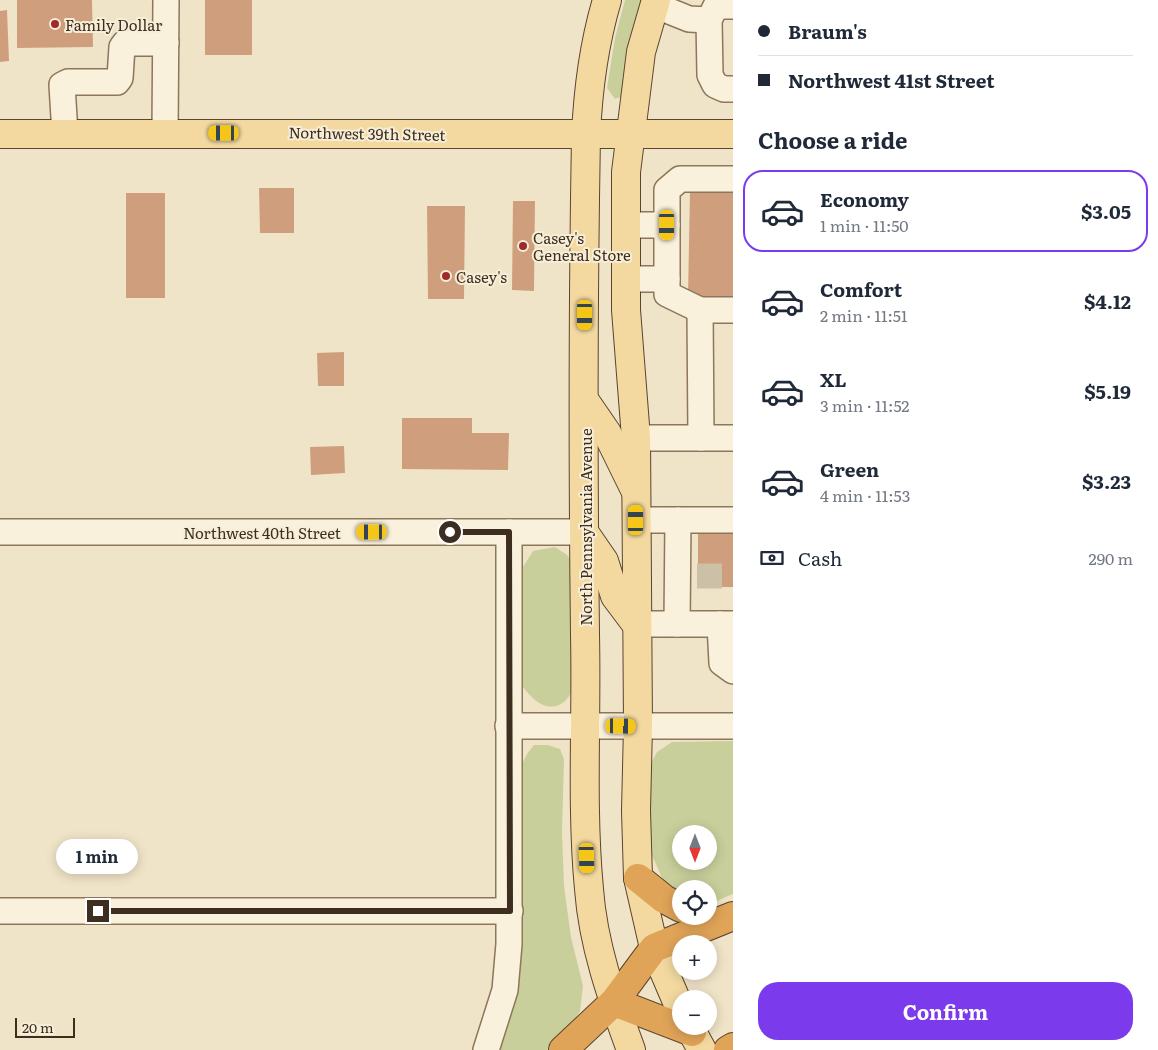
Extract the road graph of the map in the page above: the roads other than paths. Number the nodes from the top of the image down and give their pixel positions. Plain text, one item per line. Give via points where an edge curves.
1 (166, 0) edge
2 (608, 0) edge
3 (655, 2) edge
4 (733, 6) edge
5 (710, 20) junction
6 (166, 43) junction
7 (733, 89) edge
8 (0, 134) edge
9 (65, 134) junction
10 (165, 134) junction
11 (629, 134) junction
12 (733, 134) edge
13 (586, 135) junction
14 (733, 179) edge
15 (626, 225) junction
16 (667, 225) junction
17 (626, 279) junction
18 (667, 279) junction
19 (700, 310) junction
20 (733, 310) edge
21 (584, 401) junction
22 (636, 438) junction
23 (700, 438) junction
24 (733, 438) edge
25 (636, 507) junction
26 (678, 520) junction
27 (733, 520) edge
28 (0, 532) edge
29 (509, 532) junction
30 (584, 532) junction
31 (636, 624) junction
32 (677, 624) junction
33 (726, 624) edge
34 (733, 672) edge
35 (508, 726) junction
36 (587, 726) junction
37 (638, 726) junction
38 (733, 726) edge
39 (638, 878) junction
40 (672, 903) edge
41 (0, 911) edge
42 (510, 911) junction
43 (723, 917) edge
44 (654, 948) junction
45 (673, 990) edge
46 (614, 1002) junction
47 (672, 1023) edge
48 (733, 1047) edge
49 (486, 1050) edge
50 (563, 1050) edge
51 (631, 1050) edge
52 (728, 1050) edge

1 - 6 street
2 - 13 main road, North Pennsylvania Avenue via 592,62
3 - 5 street via 689,19
3 - 11 main road via 641,52
4 - 5 street via 716,6
5 - 7 street via 710,75 716,85
6 - 9 street via 125,43 117,82 68,82 62,85
6 - 10 street
8 - 9 main road, Northwest 39th Street
9 - 10 main road, Northwest 39th Street
10 - 13 main road, Northwest 39th Street
11 - 12 main road, Northwest 39th Street
11 - 13 main road, Northwest 39th Street
11 - 15 main road
13 - 21 main road, North Pennsylvania Avenue
14 - 16 street via 680,179 667,190
15 - 16 street
15 - 17 main road
16 - 18 street
17 - 18 street
17 - 22 main road
18 - 19 street via 667,294
19 - 20 street
19 - 23 street
21 - 25 main road via 607,433
21 - 30 main road, North Pennsylvania Avenue
22 - 23 street
22 - 25 main road
23 - 24 street
25 - 26 street
25 - 31 main road
26 - 27 street
26 - 32 street via 687,576
28 - 29 street, Northwest 40th Street
29 - 30 street, Northwest 40th Street
29 - 35 street
30 - 31 main road via 604,561 615,596
30 - 36 main road, North Pennsylvania Avenue
31 - 32 street
31 - 37 main road
32 - 33 street
33 - 34 street via 722,663
35 - 36 street
35 - 42 street
36 - 37 street
36 - 46 main road, North Pennsylvania Avenue via 589,890 597,943
37 - 38 street
37 - 39 main road
39 - 40 highway
39 - 44 main road
41 - 42 street
42 - 49 street via 505,990
43 - 44 highway
44 - 45 main road
44 - 46 highway
46 - 47 highway
46 - 50 highway
46 - 51 main road, North Pennsylvania Avenue
48 - 52 highway

